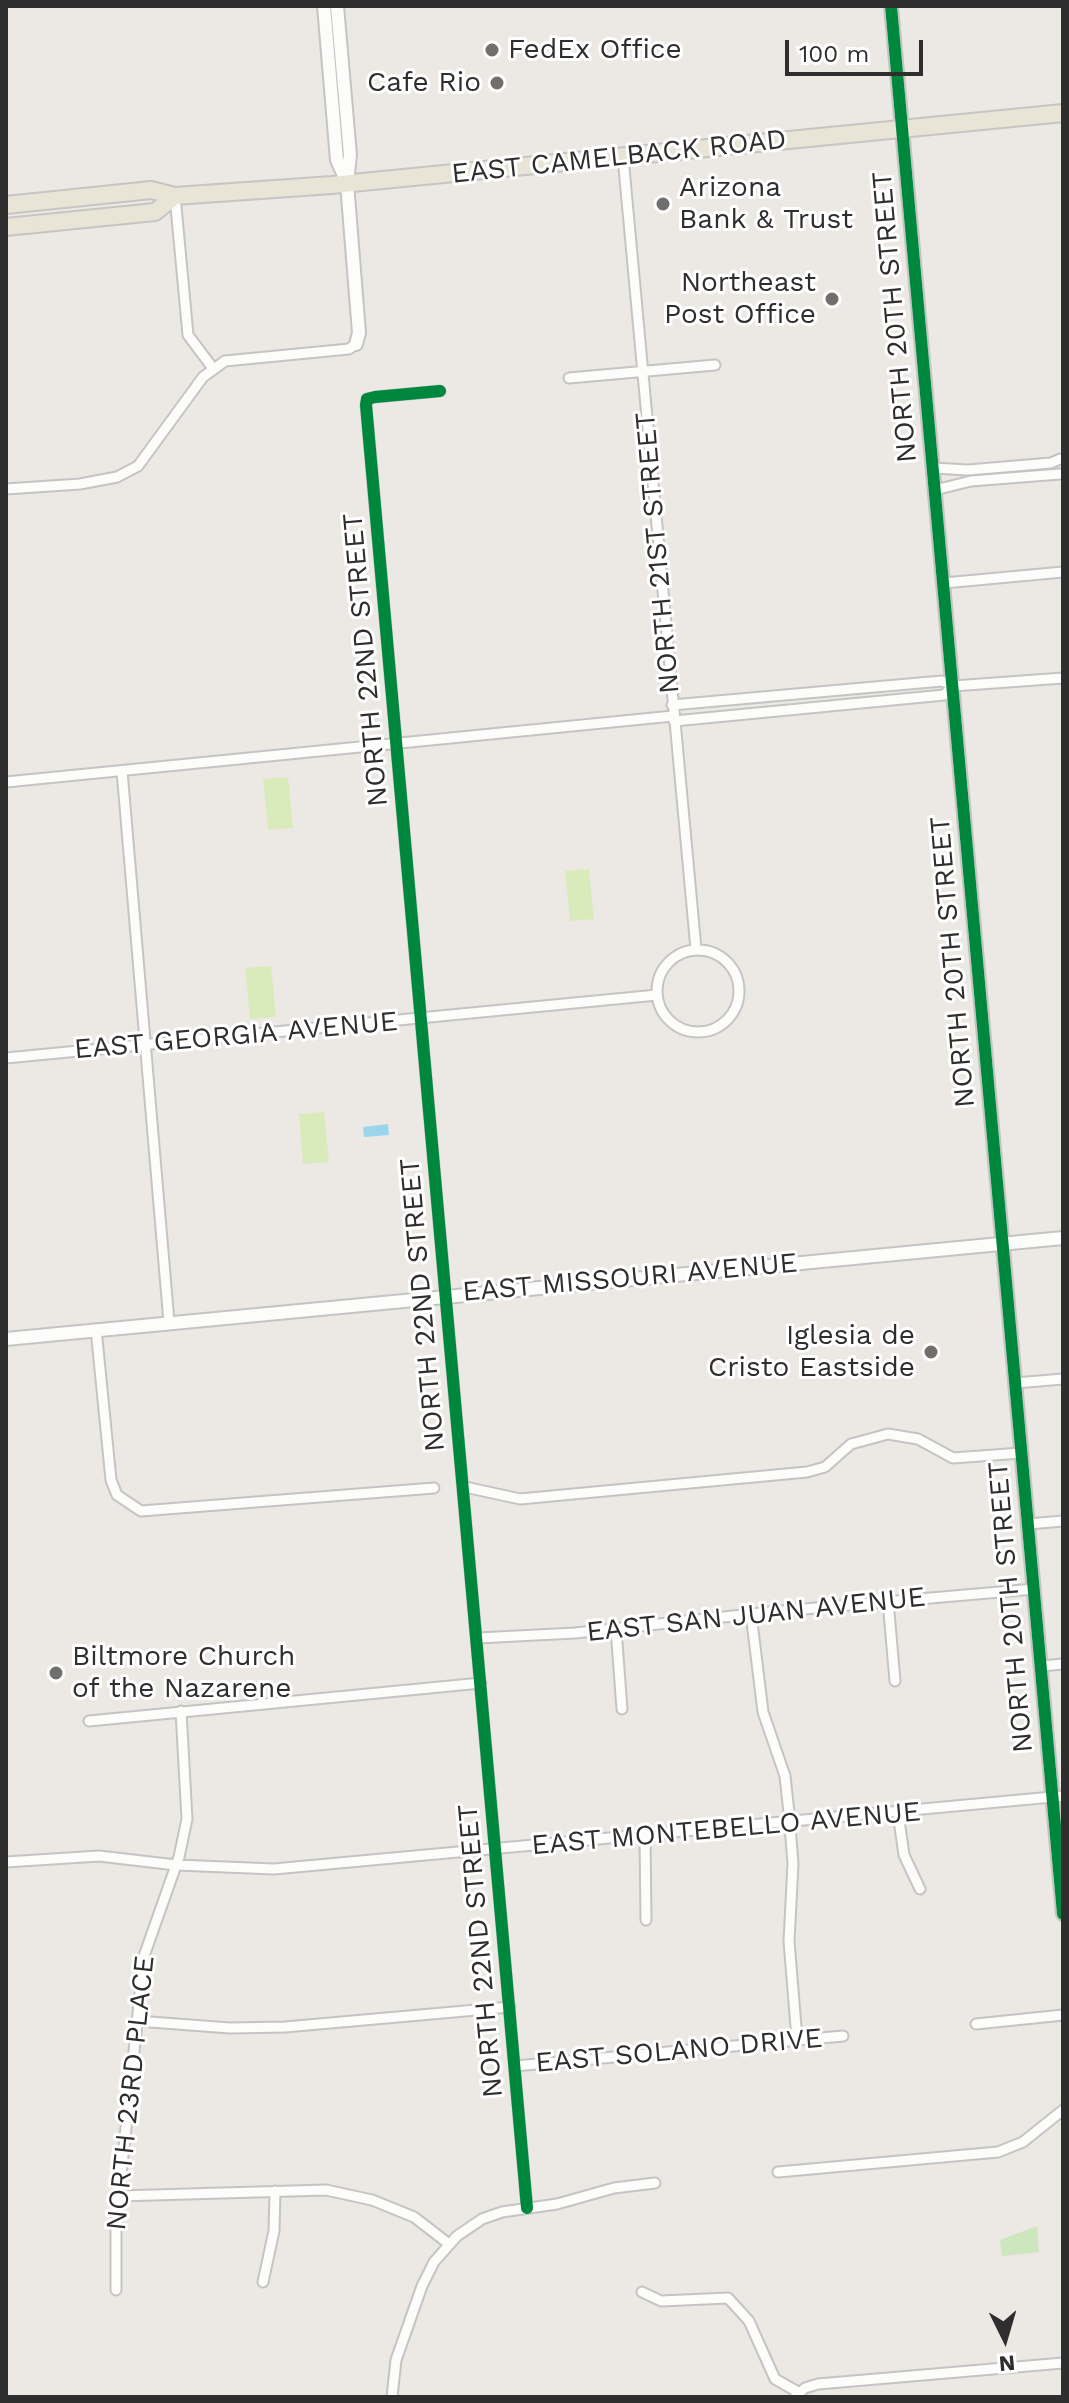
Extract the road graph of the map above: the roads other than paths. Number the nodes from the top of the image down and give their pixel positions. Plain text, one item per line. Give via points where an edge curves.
1 (324, 6) edge
2 (337, 6) edge
3 (891, 6) edge
4 (337, 82) junction
5 (1063, 113) edge
6 (902, 128) junction
7 (623, 157) junction
8 (347, 183) junction
9 (175, 196) junction
10 (6, 205) edge
11 (6, 227) edge
12 (356, 344) joint
13 (715, 365) dead end
14 (212, 367) junction
15 (642, 372) junction
16 (569, 378) dead end
17 (440, 391) dead end
18 (1062, 458) edge
19 (933, 468) junction
20 (1062, 475) edge
21 (6, 489) edge
22 (935, 490) junction
23 (1063, 572) edge
24 (944, 583) junction
25 (1063, 678) edge
26 (953, 686) junction
27 (673, 714) junction
28 (397, 745) junction
29 (122, 771) junction
30 (6, 782) edge
31 (696, 949) junction
32 (657, 995) junction
33 (422, 1018) junction
34 (143, 1045) junction
35 (6, 1058) edge
36 (1063, 1238) edge
37 (1002, 1243) junction
38 (446, 1295) junction
39 (169, 1322) junction
40 (96, 1329) junction
41 (6, 1339) edge
42 (1063, 1379) edge
43 (1015, 1383) junction
44 (1021, 1453) junction
45 (465, 1487) junction
46 (434, 1488) dead end
47 (1063, 1521) edge
48 (1028, 1524) junction
49 (1034, 1589) junction
50 (888, 1601) junction
51 (751, 1614) junction
52 (616, 1629) junction
53 (478, 1638) junction
54 (1063, 1664) edge
55 (1042, 1666) junction
56 (895, 1681) dead end
57 (481, 1683) junction
58 (622, 1709) dead end
59 (181, 1711) junction
60 (89, 1721) dead end
61 (1058, 1797) edge
62 (898, 1813) junction
63 (790, 1823) junction
64 (645, 1837) junction
65 (496, 1851) junction
66 (6, 1862) edge
67 (176, 1865) junction
68 (920, 1889) dead end
69 (1063, 1914) edge
70 (646, 1920) dead end
71 (510, 2007) junction
72 (1063, 2015) edge
73 (137, 2021) junction
74 (976, 2024) dead end
75 (843, 2036) dead end
76 (797, 2039) junction
77 (515, 2066) junction
78 (1063, 2110) edge
79 (778, 2172) dead end
80 (655, 2183) dead end
81 (275, 2191) junction
82 (119, 2196) junction
83 (527, 2208) junction
84 (449, 2244) junction
85 (263, 2282) dead end
86 (116, 2290) dead end
87 (642, 2292) dead end
88 (1063, 2363) edge
89 (796, 2395) edge
90 (392, 2397) edge

1 - 4 street
2 - 4 street
3 - 6 street, NORTH 20TH STREET
4 - 8 street via 337,160
5 - 6 main road, EAST CAMELBACK ROAD
6 - 7 main road, EAST CAMELBACK ROAD
6 - 19 street, NORTH 20TH STREET
7 - 8 main road, EAST CAMELBACK ROAD
7 - 15 street, NORTH 21ST STREET
8 - 9 main road, EAST CAMELBACK ROAD
8 - 12 street
9 - 10 main road, EAST CAMELBACK ROAD via 151,190
9 - 11 main road, EAST CAMELBACK ROAD via 155,212
9 - 14 street via 188,335
12 - 14 street via 349,349 232,359
13 - 15 street
14 - 21 street via 138,466 117,477 80,484
15 - 16 street
15 - 27 street, NORTH 21ST STREET
17 - 28 street, NORTH 22ND STREET via 367,399
18 - 19 street via 968,470
18 - 20 street via 1057,469
19 - 22 street, NORTH 20TH STREET
20 - 22 street via 971,481
22 - 24 street, NORTH 20TH STREET
23 - 24 street
24 - 26 street, NORTH 20TH STREET
25 - 26 street
26 - 27 street via 942,681
26 - 27 street via 944,695
26 - 37 street, NORTH 20TH STREET
27 - 28 street
27 - 31 street, NORTH 21ST STREET
28 - 29 street
28 - 33 street, NORTH 22ND STREET
29 - 30 street
29 - 34 street
31 - 32 street via 671,959
31 - 32 street via 722,957 738,979 737,1006 730,1018 707,1032 679,1028 668,1020
32 - 33 street, EAST GEORGIA AVENUE
33 - 34 street, EAST GEORGIA AVENUE
33 - 38 street, NORTH 22ND STREET
34 - 35 street, EAST GEORGIA AVENUE
34 - 39 street
36 - 37 street, EAST MISSOURI AVENUE
37 - 38 street, EAST MISSOURI AVENUE
37 - 43 street, NORTH 20TH STREET
38 - 39 street, EAST MISSOURI AVENUE
38 - 45 street, NORTH 22ND STREET
39 - 40 street, EAST MISSOURI AVENUE
40 - 41 street, EAST MISSOURI AVENUE
40 - 46 street via 109,1473 117,1495 141,1511
42 - 43 street
43 - 44 street, NORTH 20TH STREET
44 - 45 street via 953,1458 918,1439 888,1434 851,1444 825,1467 807,1472 530,1499
44 - 48 street, NORTH 20TH STREET
45 - 53 street, NORTH 22ND STREET
47 - 48 street
48 - 49 street, NORTH 20TH STREET
49 - 50 street, EAST SAN JUAN AVENUE
49 - 55 street, NORTH 20TH STREET
50 - 51 street, EAST SAN JUAN AVENUE
50 - 56 street
51 - 52 street, EAST SAN JUAN AVENUE
51 - 63 street via 763,1712 785,1776
52 - 53 street, EAST SAN JUAN AVENUE
52 - 58 street
53 - 57 street, NORTH 22ND STREET
54 - 55 street
55 - 61 street, NORTH 20TH STREET
57 - 59 street
57 - 65 street, NORTH 22ND STREET
59 - 60 street
59 - 67 street, NORTH 23RD PLACE via 188,1806
61 - 62 street, EAST MONTEBELLO AVENUE
61 - 69 street, NORTH 20TH STREET
62 - 63 street, EAST MONTEBELLO AVENUE
62 - 68 street via 907,1864
63 - 64 street, EAST MONTEBELLO AVENUE
63 - 76 street via 789,1941
64 - 65 street, EAST MONTEBELLO AVENUE
64 - 70 street
65 - 67 street, EAST MONTEBELLO AVENUE via 274,1869
65 - 71 street, NORTH 22ND STREET
66 - 67 street, EAST MONTEBELLO AVENUE via 99,1856
67 - 73 street, NORTH 23RD PLACE via 147,1941
71 - 73 street via 285,2027
71 - 77 street, NORTH 22ND STREET
72 - 74 street
73 - 82 street, NORTH 23RD PLACE
75 - 76 street, EAST SOLANO DRIVE
76 - 77 street, EAST SOLANO DRIVE
77 - 83 street, NORTH 22ND STREET
78 - 79 street via 1023,2142 998,2152
80 - 83 street
81 - 82 street
81 - 84 street via 326,2190 372,2200 414,2217
81 - 85 street via 274,2231
82 - 86 street, NORTH 23RD PLACE
83 - 84 street via 482,2219
84 - 90 street via 428,2273 405,2331
87 - 89 street via 661,2301 728,2298 749,2321 775,2379
88 - 89 street via 818,2384

